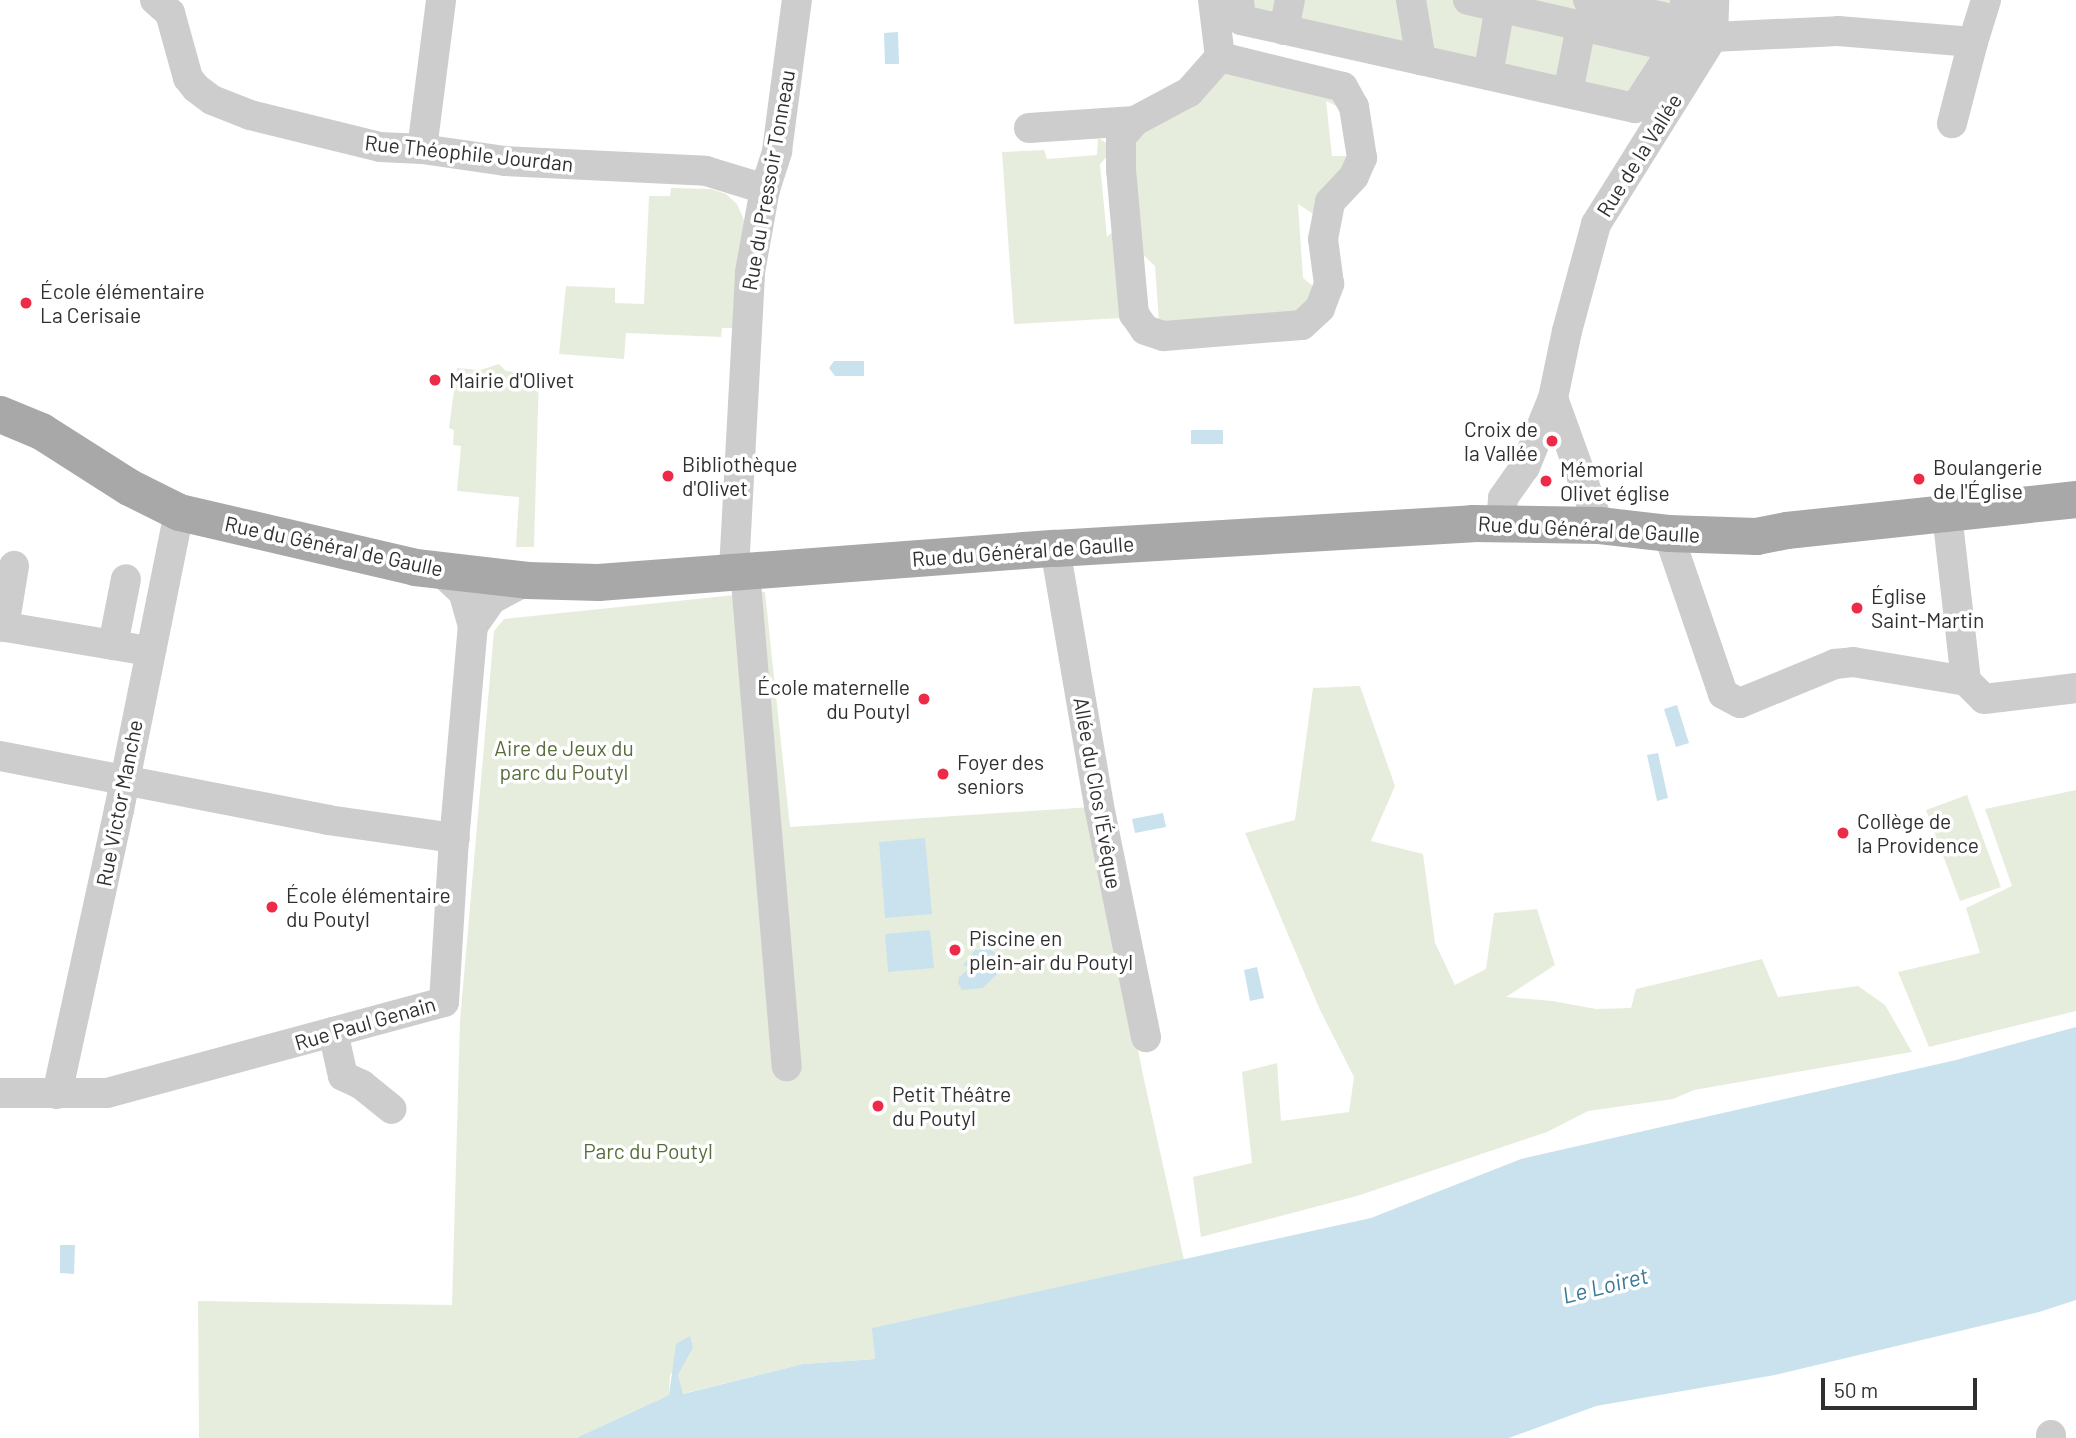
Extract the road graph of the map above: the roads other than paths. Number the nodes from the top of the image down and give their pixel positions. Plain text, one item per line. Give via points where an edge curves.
1 (441, 0) edge
2 (797, 0) edge
3 (1213, 0) edge
4 (1239, 0) edge
5 (1290, 0) edge
6 (1391, 0) edge
7 (1411, 0) edge
8 (1468, 0) edge
9 (1714, 0) edge
10 (1986, 0) edge
11 (170, 4) edge
12 (1500, 7) junction
13 (1596, 8) edge
14 (1681, 23) edge
15 (1284, 30) junction
16 (1713, 37) junction
17 (1973, 42) junction
18 (1220, 57) junction
19 (1410, 58) junction
20 (1488, 75) junction
21 (1568, 93) junction
22 (1135, 121) junction
23 (1952, 123) dead end
24 (1028, 128) dead end
25 (422, 149) junction
26 (765, 189) junction
27 (1553, 398) junction
28 (0, 414) edge
29 (2076, 499) edge
30 (179, 512) junction
31 (1947, 514) junction
32 (1502, 523) junction
33 (1599, 525) junction
34 (1668, 533) junction
35 (1055, 548) junction
36 (13, 566) dead end
37 (439, 570) junction
38 (739, 570) junction
39 (126, 579) dead end
40 (527, 580) junction
41 (473, 626) junction
42 (2, 627) edge
43 (113, 645) junction
44 (149, 651) junction
45 (1966, 681) junction
46 (2076, 688) edge
47 (0, 756) edge
48 (125, 778) junction
49 (421, 811) dead end
50 (456, 829) junction
51 (333, 1032) junction
52 (1146, 1037) dead end
53 (787, 1066) dead end
54 (0, 1093) edge
55 (57, 1094) junction
56 (392, 1109) dead end

1 - 25 street
2 - 26 street, Rue du Pressoir Tonneau via 776,150
3 - 18 street
4 - 15 street via 1241,20
5 - 15 street
6 - 19 street
7 - 19 street
8 - 12 street
9 - 16 street
10 - 17 street
11 - 25 street, Rue Théophile Jourdan via 188,78 212,100 250,115 380,147
12 - 13 street
12 - 20 street
13 - 14 street
13 - 21 street
14 - 21 street via 1635,107
15 - 19 street
16 - 17 street via 1838,31
16 - 27 street, Rue de la Vallée via 1596,224
17 - 23 street
18 - 22 street via 1189,92
18 - 22 street via 1343,86 1354,107 1362,158 1354,176 1330,202 1323,239 1329,285 1320,309 1302,326 1164,336 1145,330 1135,314 1121,169 1121,137
19 - 20 street
20 - 21 street
22 - 24 street
25 - 26 street, Rue Théophile Jourdan via 505,161 706,171
26 - 38 street, Rue du Pressoir Tonneau via 750,272
27 - 32 street, Rue de la Vallée via 1525,467 1503,498
27 - 33 street
28 - 30 main road, Rue du Général de Gaulle via 41,431 129,487
29 - 31 main road, Rue du Général de Gaulle
30 - 37 main road, Rue du Général de Gaulle
30 - 44 street, Rue Victor Manche
31 - 34 main road, Rue du Général de Gaulle via 1756,536
31 - 45 street
32 - 33 main road, Rue du Général de Gaulle
32 - 35 main road, Rue du Général de Gaulle
33 - 34 main road, Rue du Général de Gaulle
34 - 45 street via 1723,694 1740,704 1835,664 1853,662
35 - 38 main road, Rue du Général de Gaulle
35 - 52 street, Allée du Clos l'Évêque
36 - 42 street
37 - 40 main road, Rue du Général de Gaulle
37 - 41 street, Rue Paul Genain via 463,593
38 - 40 main road, Rue du Général de Gaulle via 598,582
38 - 53 street, Rue du Pressoir Tonneau
39 - 43 street
40 - 41 street via 492,599
41 - 50 street, Rue Paul Genain
42 - 43 street
43 - 44 street
44 - 48 street, Rue Victor Manche
45 - 46 street via 1984,699
47 - 48 street
48 - 50 street via 328,820
48 - 55 street, Rue Victor Manche
49 - 50 street
50 - 51 street, Rue Paul Genain via 444,1002
51 - 55 street, Rue Paul Genain via 107,1093
51 - 56 street via 343,1076
54 - 55 street, Rue Paul Genain

